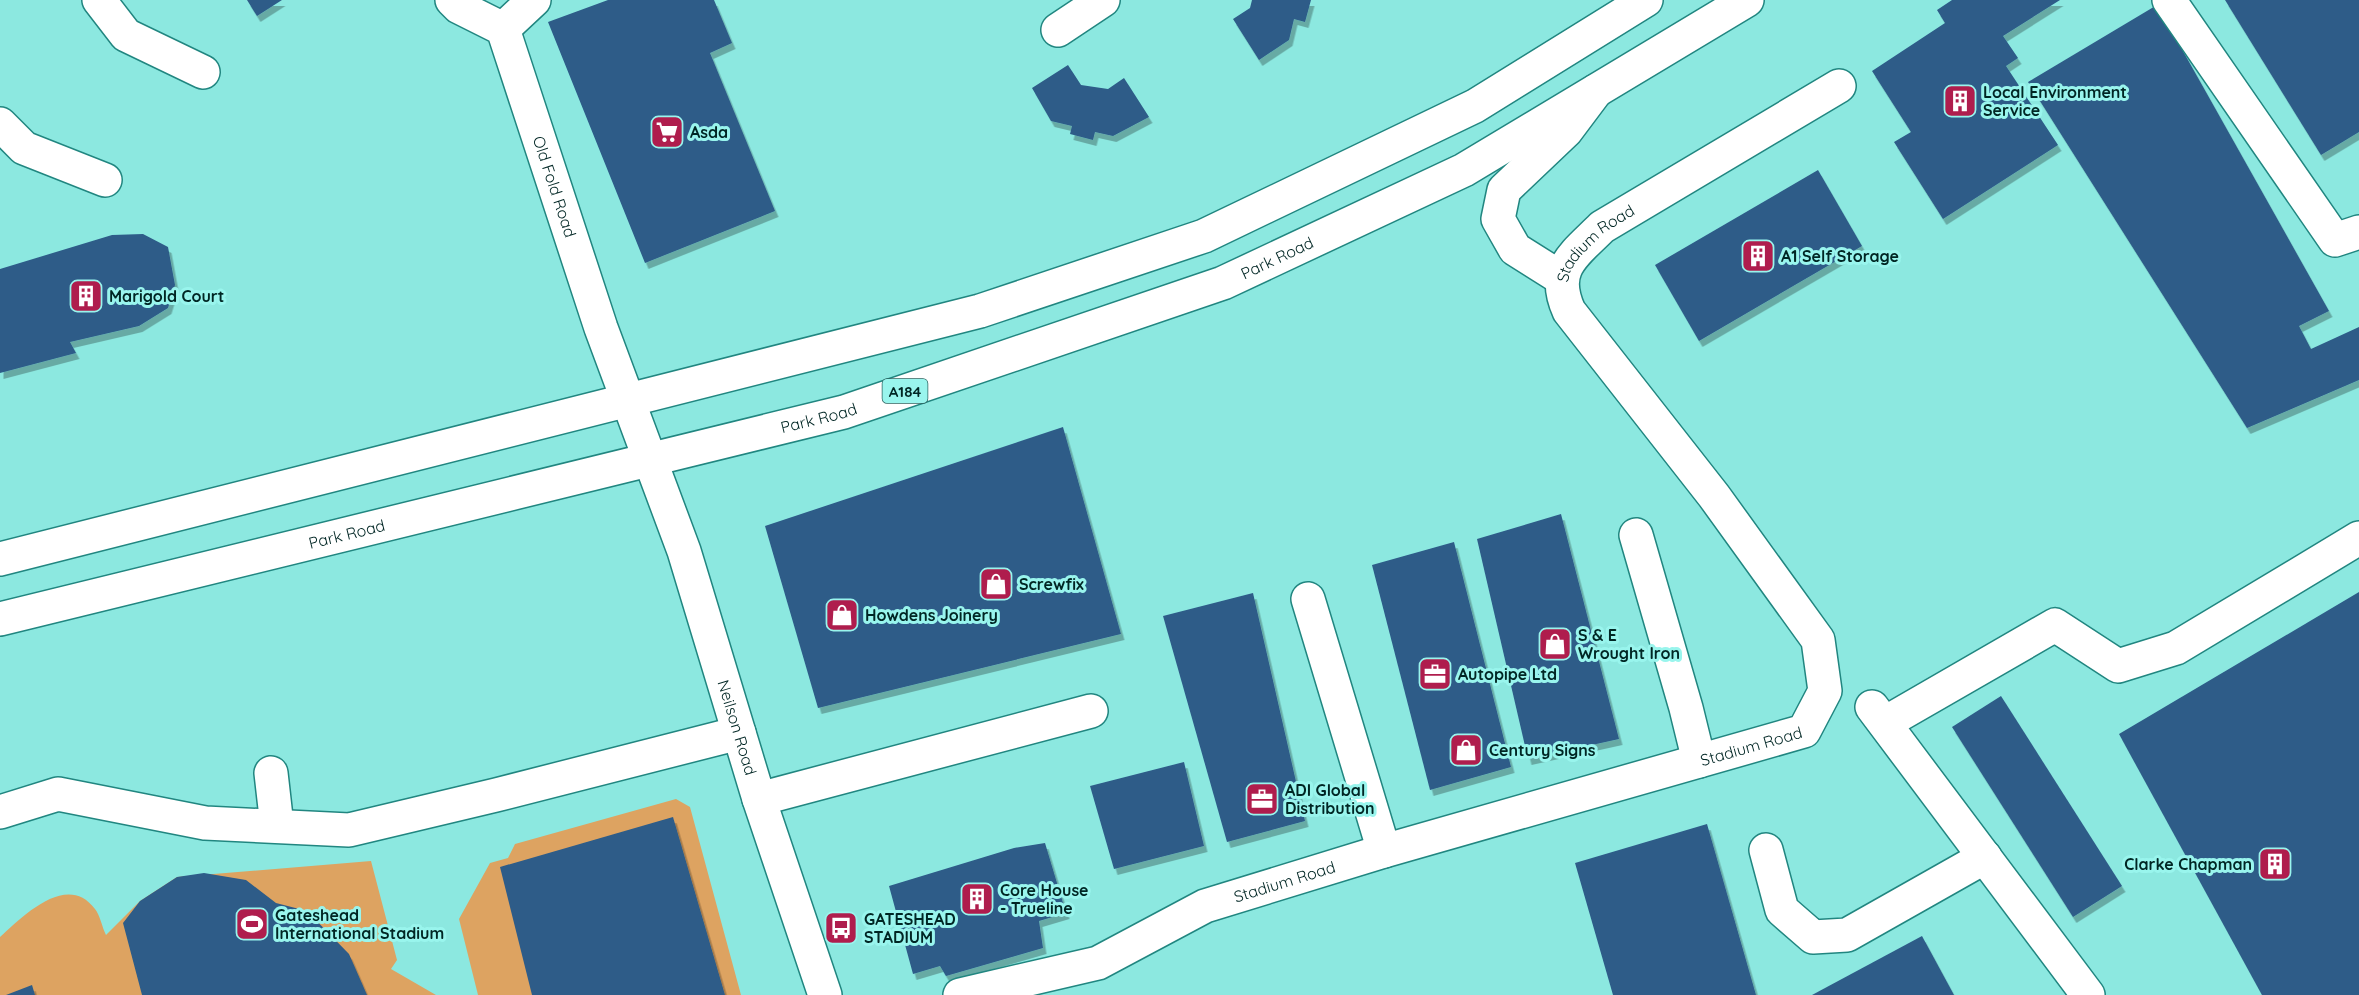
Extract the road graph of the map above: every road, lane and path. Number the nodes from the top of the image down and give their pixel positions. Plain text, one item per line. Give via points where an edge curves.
1 (99, 0) edge
2 (452, 0) edge
3 (534, 0) edge
4 (1103, 0) edge
5 (1646, 0) edge
6 (1747, 0) edge
7 (2169, 0) edge
8 (503, 29) junction
9 (1058, 30) dead end
10 (203, 72) dead end
11 (1839, 86) dead end
12 (1596, 91) junction
13 (0, 124) edge
14 (105, 180) dead end
15 (2359, 232) edge
16 (1561, 278) junction
17 (627, 400) junction
18 (649, 461) junction
19 (1636, 535) dead end
20 (2359, 538) edge
21 (0, 559) edge
22 (1308, 599) dead end
23 (0, 619) edge
24 (1091, 711) dead end
25 (739, 733) junction
26 (1698, 761) junction
27 (271, 773) dead end
28 (759, 799) junction
29 (0, 812) edge
30 (277, 826) junction
31 (1766, 850) dead end
32 (1384, 851) junction
33 (1985, 857) junction
34 (825, 995) edge
35 (960, 995) edge
36 (2088, 995) edge

1 - 10 main road via 126,35
2 - 8 main road
3 - 8 main road
4 - 9 main road
5 - 17 main road via 1475,106 1204,236 980,311
6 - 12 main road, Park Road / A184
7 - 15 main road via 2335,240
8 - 17 main road, Old Fold Road
11 - 16 main road, Stadium Road via 1602,227 1574,255
12 - 16 main road via 1566,131 1504,190 1498,219 1515,249
12 - 18 main road, Park Road / A184 via 1464,170 1223,283 844,412
13 - 14 main road via 24,148
16 - 26 main road, Stadium Road via 1561,293 1569,311 1714,496 1818,640 1825,692 1804,731
17 - 18 main road, Old Fold Road
17 - 21 main road
18 - 23 main road, Park Road / A184
18 - 25 main road, Neilson Road via 684,551
19 - 26 main road
20 - 33 main road via 2176,648 2118,666 2055,625 1878,714
22 - 32 main road
24 - 28 main road
25 - 28 main road, Neilson Road
25 - 30 main road via 349,830
26 - 32 main road, Stadium Road
27 - 30 main road
28 - 34 main road, Neilson Road
29 - 30 main road via 58,794 205,823
31 - 33 main road via 1782,910 1813,937 1847,935
32 - 35 main road, Stadium Road via 1205,906 1098,963
33 - 36 main road

